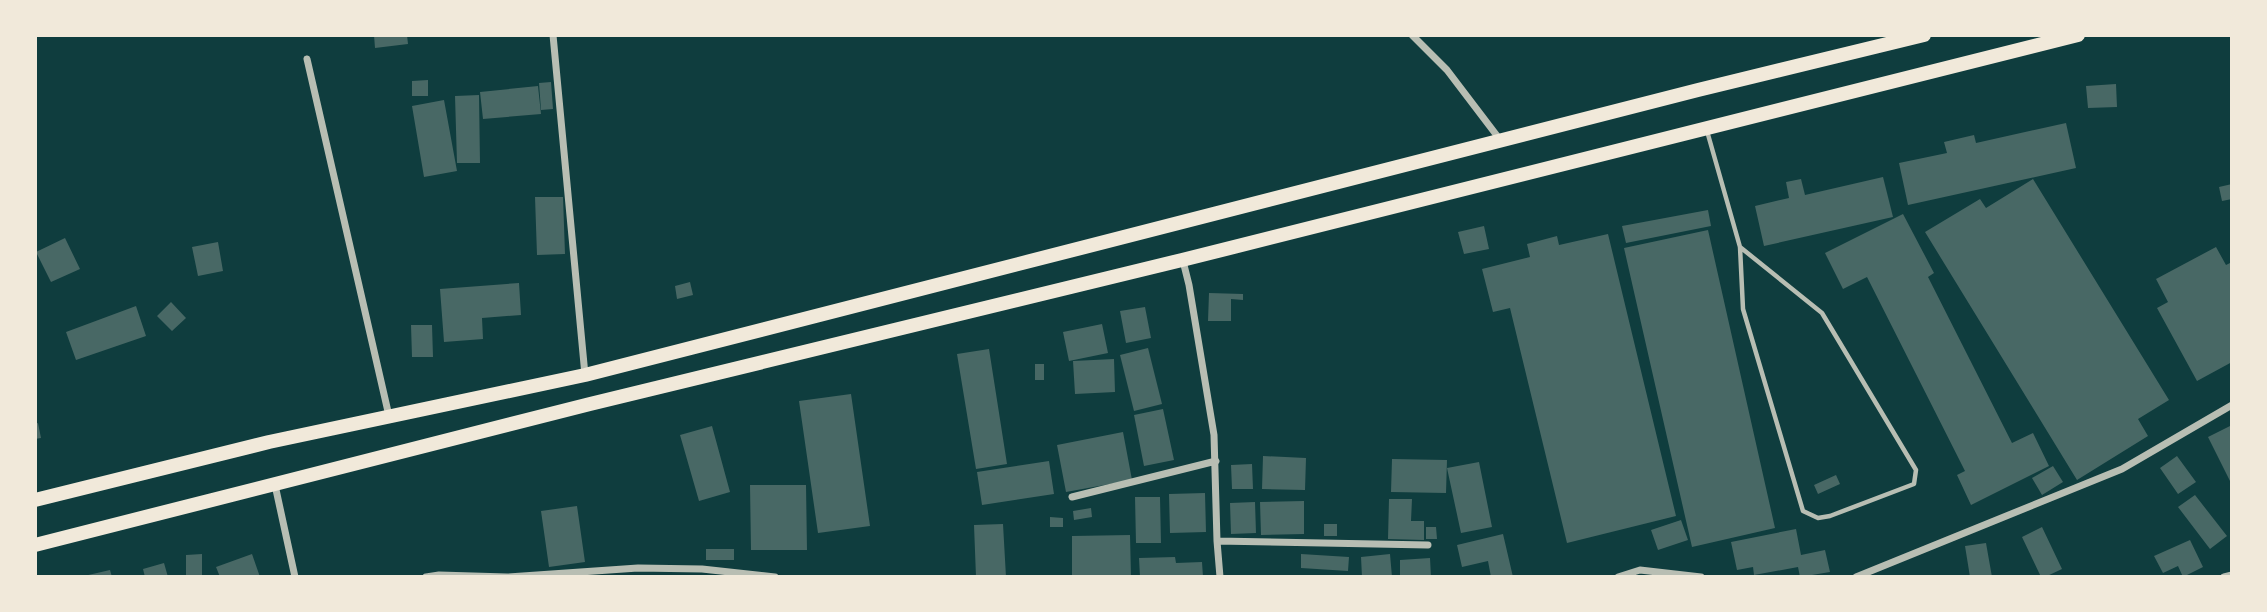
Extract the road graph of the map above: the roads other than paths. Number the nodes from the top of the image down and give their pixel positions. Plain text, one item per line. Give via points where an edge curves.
1 (553, 35) edge
2 (1412, 35) edge
3 (1924, 35) edge
4 (2078, 35) edge
5 (307, 59) dead end
6 (1707, 130) junction
7 (1501, 141) junction
8 (1740, 247) junction
9 (1182, 260) junction
10 (585, 375) junction
11 (2232, 405) edge
12 (389, 416) junction
13 (1216, 461) junction
14 (275, 485) junction
15 (1072, 497) dead end
16 (35, 500) edge
17 (1216, 541) junction
18 (35, 545) edge
19 (1428, 545) dead end
20 (2232, 575) edge
21 (295, 577) edge
22 (426, 577) edge
23 (507, 577) edge
24 (775, 577) edge
25 (1220, 577) edge
26 (1618, 577) edge
27 (1701, 577) edge
28 (1856, 577) edge
29 (2224, 577) edge

1 - 10 street
2 - 7 street via 1447,70
3 - 7 main road
4 - 6 main road
5 - 12 street
6 - 8 lane
6 - 9 main road
7 - 10 main road
8 - 8 lane via 1744,309 1803,511 1818,518 1830,516 1914,484 1916,470 1822,313
9 - 13 street
9 - 14 main road
10 - 12 main road
11 - 28 street via 2122,469
12 - 16 main road
13 - 15 street
13 - 17 street
14 - 18 main road
14 - 21 street
17 - 19 street
17 - 25 street
20 - 29 street
22 - 23 street
23 - 24 street via 638,568
26 - 27 street via 1640,569

